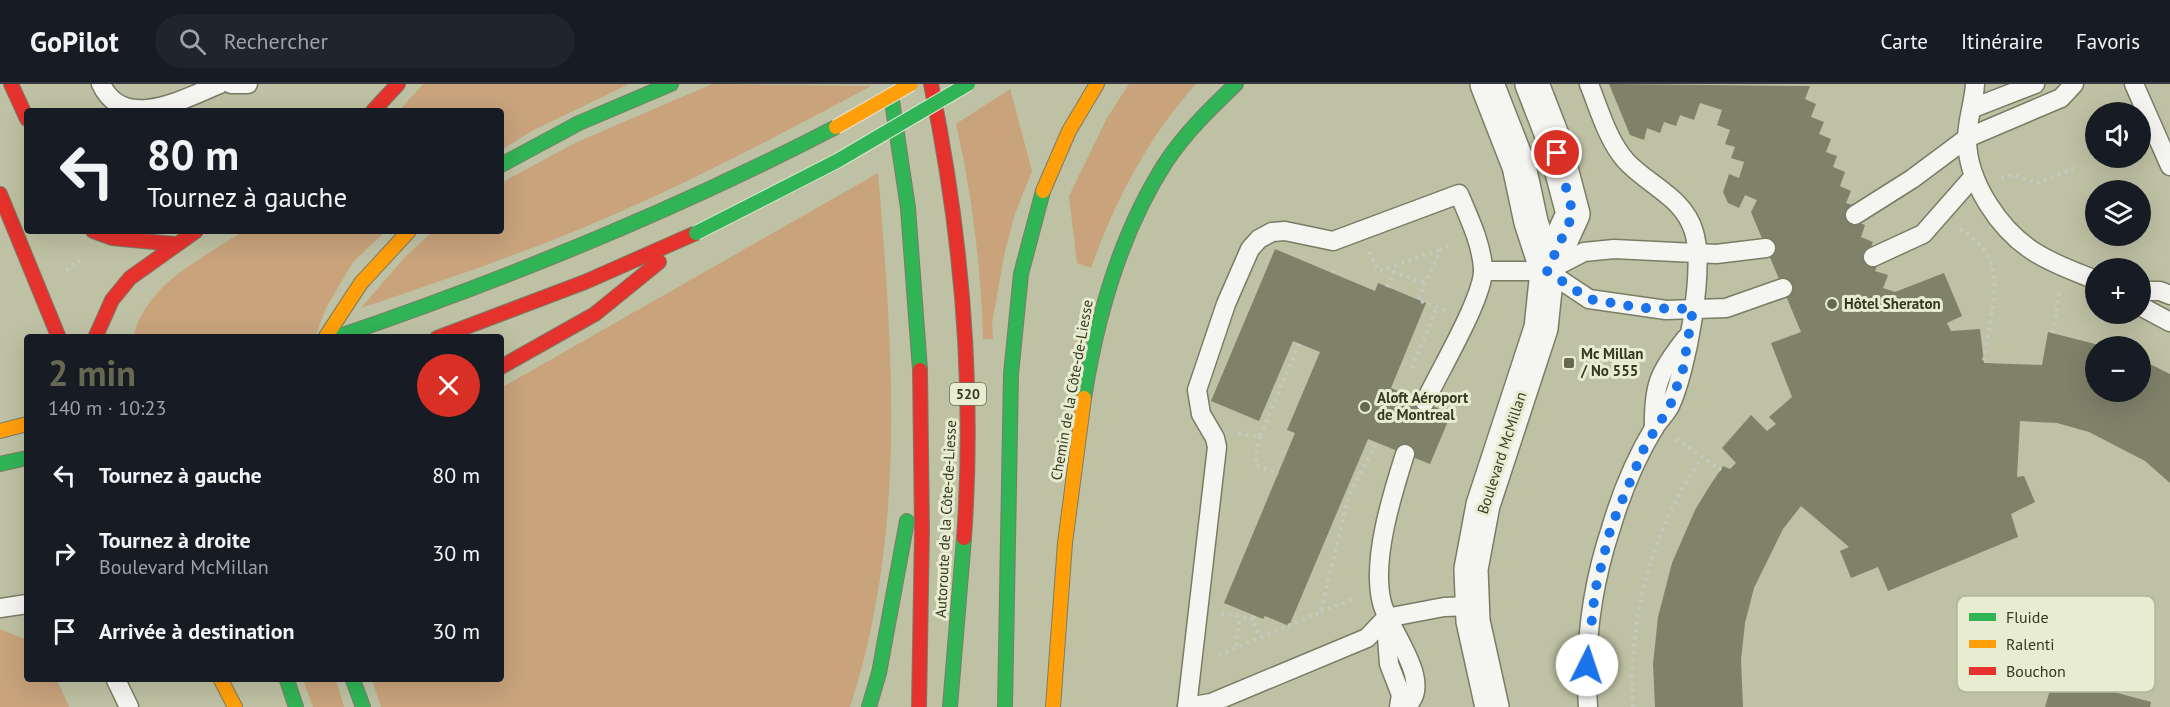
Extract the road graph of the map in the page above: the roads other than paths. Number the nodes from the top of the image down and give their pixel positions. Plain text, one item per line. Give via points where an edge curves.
1 (11, 84) edge
2 (101, 84) edge
3 (220, 84) edge
4 (231, 84) edge
5 (248, 84) edge
6 (398, 84) edge
7 (671, 84) edge
8 (889, 84) edge
9 (911, 84) edge
10 (931, 84) edge
11 (968, 84) edge
12 (1097, 84) edge
13 (1236, 84) edge
14 (1487, 84) edge
15 (1532, 84) edge
16 (1589, 84) edge
17 (1975, 84) edge
18 (2035, 84) edge
19 (2074, 84) edge
20 (2134, 84) edge
21 (129, 108) edge
22 (155, 108) edge
23 (376, 108) edge
24 (1972, 108) junction
25 (24, 112) edge
26 (1967, 138) junction
27 (504, 163) edge
28 (2170, 166) edge
29 (1974, 176) junction
30 (1, 201) edge
31 (1856, 215) dead end
32 (696, 233) junction
33 (101, 234) edge
34 (191, 234) edge
35 (406, 234) edge
36 (174, 244) junction
37 (1766, 248) dead end
38 (1697, 253) junction
39 (1873, 257) dead end
40 (1483, 271) junction
41 (1547, 271) junction
42 (2085, 275) edge
43 (1783, 288) dead end
44 (2151, 291) edge
45 (2170, 295) edge
46 (1693, 309) junction
47 (2151, 312) edge
48 (2170, 322) edge
49 (57, 334) edge
50 (97, 334) edge
51 (328, 334) edge
52 (346, 334) edge
53 (448, 334) edge
54 (504, 365) edge
55 (1425, 402) dead end
56 (24, 425) edge
57 (0, 431) edge
58 (922, 436) junction
59 (1405, 454) dead end
60 (24, 459) edge
61 (0, 464) edge
62 (24, 604) edge
63 (1472, 606) junction
64 (0, 608) edge
65 (1386, 618) junction
66 (117, 682) edge
67 (222, 682) edge
68 (288, 682) edge
69 (354, 682) edge
70 (129, 707) edge
71 (235, 707) edge
72 (296, 707) edge
73 (363, 707) edge
74 (869, 707) edge
75 (919, 707) edge
76 (950, 707) edge
77 (1005, 707) edge
78 (1053, 707) edge
79 (1187, 707) edge
80 (1399, 707) edge
81 (1405, 707) edge
82 (1492, 707) edge
83 (1588, 707) edge

1 - 25 main road
2 - 21 lane via 114,100
3 - 22 lane
4 - 5 lane
6 - 23 main road
7 - 27 main road via 579,123
8 - 58 main road, Autoroute de la Côte-de-Liesse via 917,291
9 - 52 main road, bridge via 836,127 643,222
10 - 76 main road, Autoroute de la Côte-de-Liesse / 520 via 951,187 967,333 967,491
11 - 32 main road, bridge via 837,161
12 - 77 main road via 1062,146 1036,210 1020,274 1014,319 1008,458
13 - 78 main road, Chemin de la Côte-de-Liesse via 1193,126 1151,184 1128,229 1107,289 1071,485
14 - 41 street, Boulevard McMillan via 1519,166
15 - 41 street, Boulevard McMillan via 1553,138 1573,214
16 - 38 lane via 1625,160 1677,202 1687,216 1695,232
17 - 24 lane
18 - 24 lane
19 - 26 lane via 2061,98
20 - 28 lane
24 - 26 lane
26 - 29 lane
26 - 31 lane
29 - 39 lane via 1923,234
29 - 42 lane via 1995,213 2035,253
30 - 49 main road
32 - 53 main road via 585,282
32 - 54 main road via 595,314
33 - 36 main road
34 - 36 main road
35 - 51 main road via 361,283
36 - 50 main road via 120,288
37 - 38 lane
38 - 41 lane via 1629,249 1584,252
38 - 46 lane
40 - 41 lane
40 - 55 lane via 1468,316
40 - 79 lane via 1475,233 1460,194 1333,241 1302,233 1272,232 1250,249 1216,329 1197,390 1201,414 1217,447
41 - 46 lane via 1589,299 1641,308
41 - 63 street, Boulevard McMillan via 1546,300 1533,358 1483,505 1471,569
43 - 46 lane via 1726,308
44 - 45 lane
46 - 83 lane via 1683,369 1673,397 1623,496 1602,559 1590,626
47 - 48 lane
56 - 57 main road
58 - 74 main road via 879,673
58 - 75 main road, Autoroute de la Côte-de-Liesse
59 - 65 lane via 1390,506 1380,565 1381,601
60 - 61 main road
62 - 64 lane
63 - 65 lane
63 - 82 street, Boulevard McMillan
65 - 79 lane via 1367,638 1211,702
65 - 80 lane via 1389,664 1401,695
65 - 81 lane via 1417,683 1412,702
66 - 70 lane
67 - 71 main road
68 - 72 main road
69 - 73 main road

